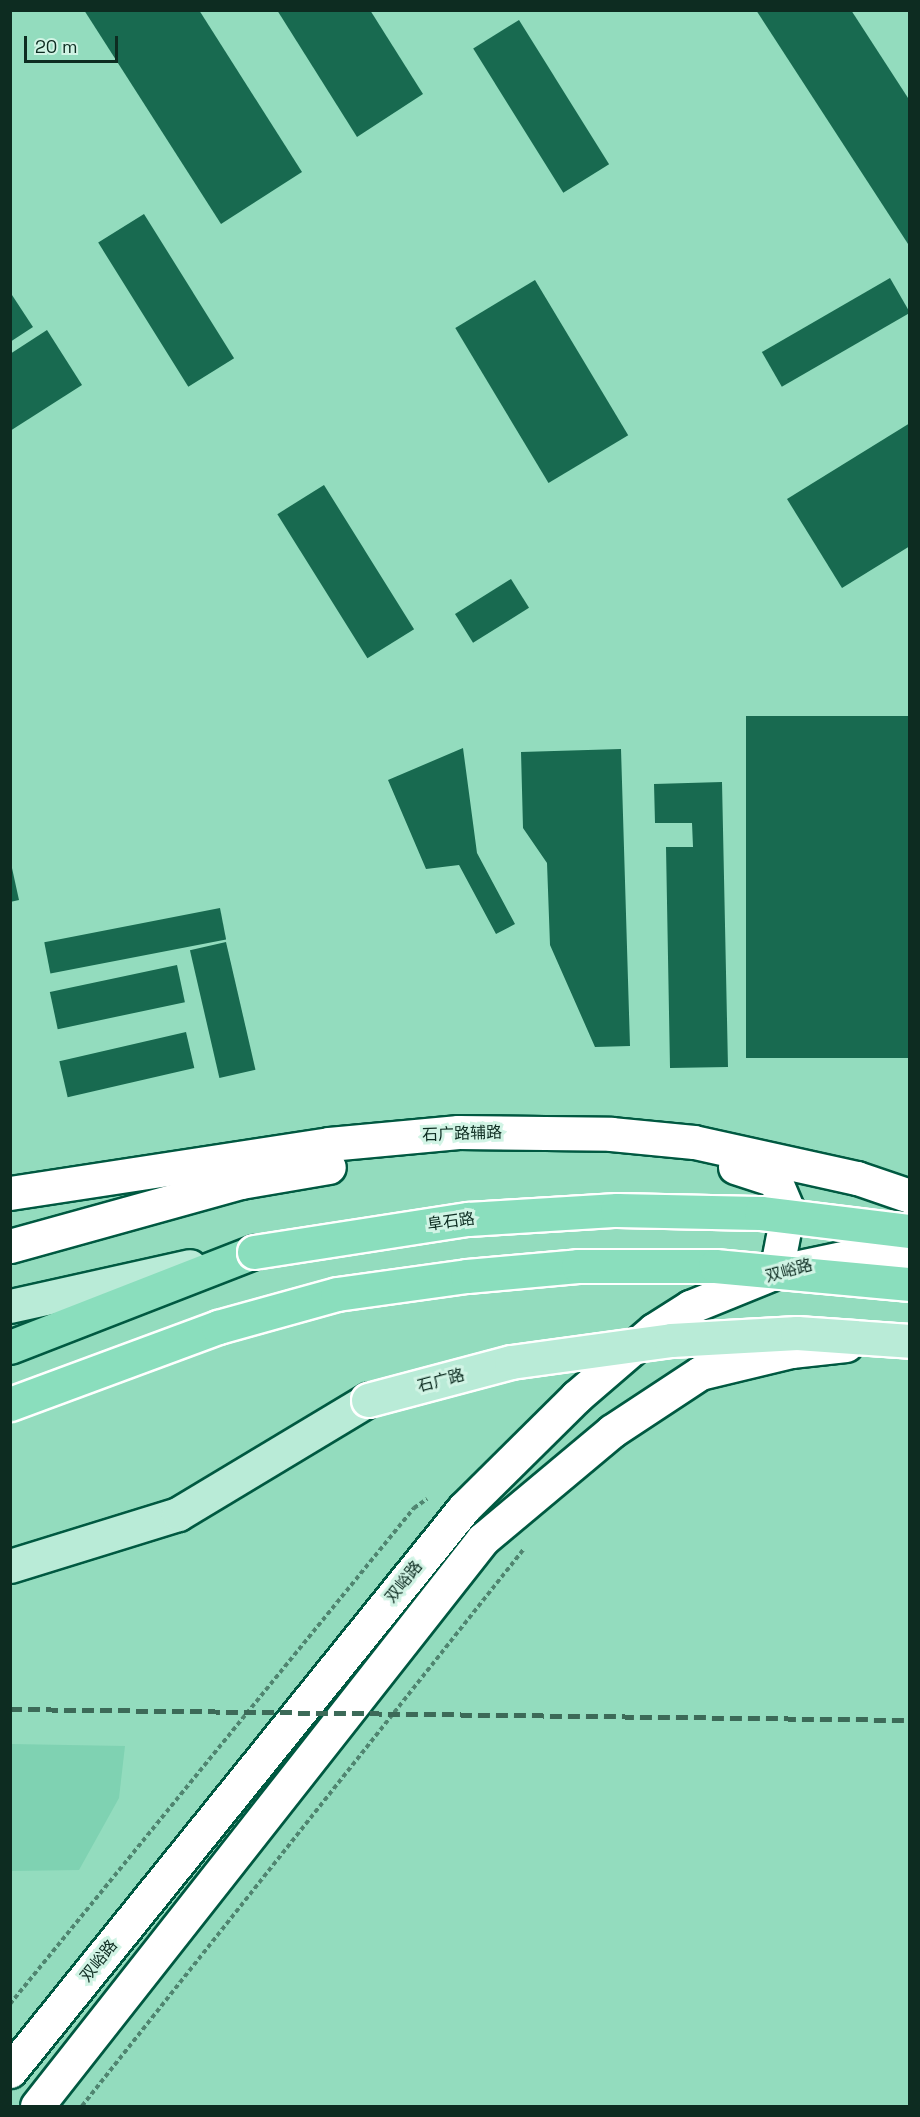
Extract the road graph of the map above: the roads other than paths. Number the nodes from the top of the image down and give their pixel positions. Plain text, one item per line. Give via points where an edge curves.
1 (10, 1193) edge
2 (909, 1196) edge
3 (909, 1231) edge
4 (10, 1245) edge
5 (909, 1249) edge
6 (254, 1252) junction
7 (776, 1272) junction
8 (909, 1284) edge
9 (10, 1306) edge
10 (909, 1342) edge
11 (10, 1347) edge
12 (10, 1404) edge
13 (10, 1566) edge
14 (10, 2071) edge
15 (37, 2106) edge

1 - 2 street, 石广路辅路 via 329,1144 458,1132 611,1134 694,1142 762,1154 857,1178
3 - 6 highway, 阜石路, bridge via 761,1213 617,1210 468,1219
4 - 7 street, 石广路辅路 via 241,1182 387,1157 511,1145 647,1155 745,1169 775,1180 788,1210
5 - 7 street, 双峪路 via 870,1252
6 - 9 main road
6 - 11 highway, 阜石路
7 - 14 street, 双峪路 via 690,1307 654,1330 576,1397 464,1508
8 - 12 highway, bridge via 715,1266 578,1266 467,1276 336,1294 218,1327
10 - 13 main road, 石广路, bridge via 797,1333 670,1340 511,1362 368,1400 178,1514
10 - 15 street via 873,1341 791,1351 700,1373 612,1431 483,1539

